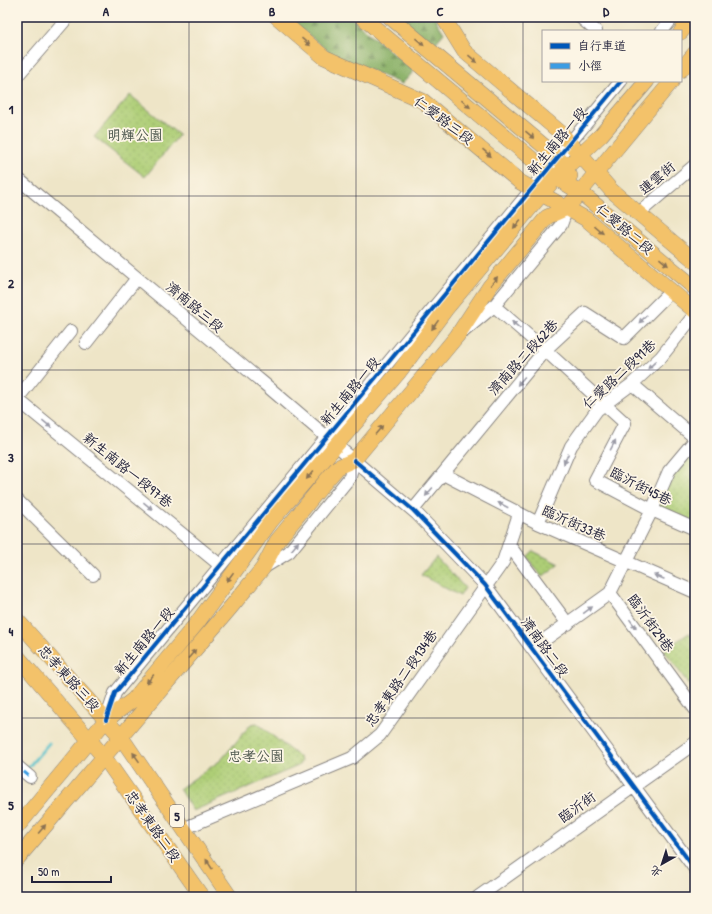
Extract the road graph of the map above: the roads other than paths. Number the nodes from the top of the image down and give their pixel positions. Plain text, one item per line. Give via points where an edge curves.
1 (68, 17) edge
2 (277, 17) edge
3 (362, 17) edge
4 (390, 17) edge
5 (443, 17) edge
6 (580, 17) edge
7 (673, 17) edge
8 (693, 17) edge
9 (595, 30) edge
10 (663, 30) edge
11 (682, 31) edge
12 (695, 53) edge
13 (682, 69) edge
14 (17, 76) edge
15 (619, 82) edge
16 (646, 82) edge
17 (671, 82) edge
18 (574, 148) junction
19 (695, 165) edge
20 (555, 169) junction
21 (596, 173) junction
22 (17, 178) edge
23 (537, 191) junction
24 (580, 192) junction
25 (567, 208) junction
26 (639, 213) junction
27 (695, 261) edge
28 (137, 278) junction
29 (695, 288) edge
30 (671, 291) junction
31 (494, 306) junction
32 (695, 311) edge
33 (695, 314) edge
34 (71, 331) dead end
35 (457, 336) junction
36 (86, 343) dead end
37 (546, 350) junction
38 (632, 384) junction
39 (17, 399) edge
40 (605, 406) junction
41 (695, 439) edge
42 (331, 441) junction
43 (354, 460) junction
44 (444, 474) junction
45 (17, 500) edge
46 (414, 510) junction
47 (652, 510) junction
48 (519, 514) junction
49 (538, 523) junction
50 (695, 529) edge
51 (509, 544) junction
52 (626, 562) junction
53 (220, 565) junction
54 (94, 575) dead end
55 (485, 584) junction
56 (695, 592) edge
57 (610, 593) junction
58 (17, 620) edge
59 (568, 624) junction
60 (533, 648) junction
61 (17, 656) edge
62 (695, 709) edge
63 (106, 720) junction
64 (121, 737) junction
65 (90, 739) junction
66 (695, 743) edge
67 (104, 757) junction
68 (633, 785) junction
69 (17, 827) edge
70 (185, 828) junction
71 (17, 859) edge
72 (695, 869) edge
73 (202, 897) edge
74 (230, 897) edge
75 (478, 897) edge

1 - 14 street
2 -> 23 main road, 仁愛路三段 via 324,58 423,101 520,182
3 -> 20 main road, 仁愛路三段
4 -> 20 main road
5 -> 18 main road via 464,51 561,133
6 - 9 street
7 - 10 street
8 - 11 main road
12 - 13 main road
15 - 18 street, 新生南路一段
16 - 18 main road, 新生南路一段 via 601,135
17 - 21 main road
18 - 20 main road, 新生南路一段
18 - 21 main road, 仁愛路二段
19 - 26 street, 連雲街
20 - 23 main road, 新生南路一段
20 - 24 main road, 仁愛路二段
21 - 24 main road
21 - 26 main road, 仁愛路二段 via 611,190
22 - 28 street, 濟南路三段
23 - 25 main road, 仁愛路三段
23 -> 42 main road, 新生南路一段 via 399,372
24 - 25 main road
24 -> 29 main road, 仁愛路二段
25 -> 30 main road, 仁愛路二段 via 586,219
25 - 31 street via 561,225
35 -> 25 main road via 490,286 547,217
26 - 27 main road, 仁愛路二段
28 - 36 street
28 - 42 street, 濟南路三段
30 - 32 main road, 仁愛路二段
30 -> 37 street, 濟南路二段62巷 via 624,338 585,313
31 - 35 street
37 -> 31 street
33 -> 38 street, 仁愛路二段91巷 via 661,357
34 - 39 street
43 -> 35 main road
37 - 40 street
37 -> 44 street, 濟南路二段62巷
38 - 40 street, 仁愛路二段91巷
38 - 41 street
39 -> 53 street, 新生南路一段97巷
47 -> 40 street, 臨沂街45巷 via 595,480 625,424
40 -> 49 street, 仁愛路二段91巷 via 597,410 571,446
41 - 47 street via 669,472
42 - 43 street, 濟南路三段
42 - 53 street, 新生南路一段
42 -> 63 main road, 新生南路一段 via 197,623 129,705
43 - 46 street, 濟南路二段
64 -> 43 main road via 263,568 277,541 325,482 338,467
44 -> 46 street, 濟南路二段62巷
48 -> 44 street, 臨沂街33巷
45 - 54 street
46 - 55 street, 濟南路二段
47 - 50 street, 臨沂街45巷
47 - 52 street
48 - 49 street, 臨沂街33巷
48 - 51 street, 忠孝東路二段134巷
49 - 52 street, 臨沂街33巷
51 - 55 street, 忠孝東路二段134巷 via 503,562
51 - 59 street
56 -> 52 street, 臨沂街33巷
52 - 57 street
53 - 63 street, 新生南路一段 via 115,693
55 - 60 street, 濟南路二段
55 - 70 street, 忠孝東路二段134巷 via 372,743 352,758
59 -> 57 street
57 -> 62 street, 臨沂街29巷
58 - 63 main road, 忠孝東路三段 / 5
59 - 60 street
60 - 68 street, 濟南路二段
61 - 65 main road, 忠孝東路三段 / 5
63 - 64 main road, 忠孝東路三段 / 5
63 - 65 main road, 新生南路一段
64 - 67 main road
70 -> 64 main road, 忠孝東路二段 / 5
65 - 67 main road, 忠孝東路三段 / 5
65 - 69 main road, 新生南路一段
66 - 68 street, 臨沂街
71 -> 67 main road
67 - 73 main road, 忠孝東路二段 / 5
68 - 72 street, 濟南路二段
68 - 75 street, 臨沂街
74 -> 70 main road, 忠孝東路二段 / 5

